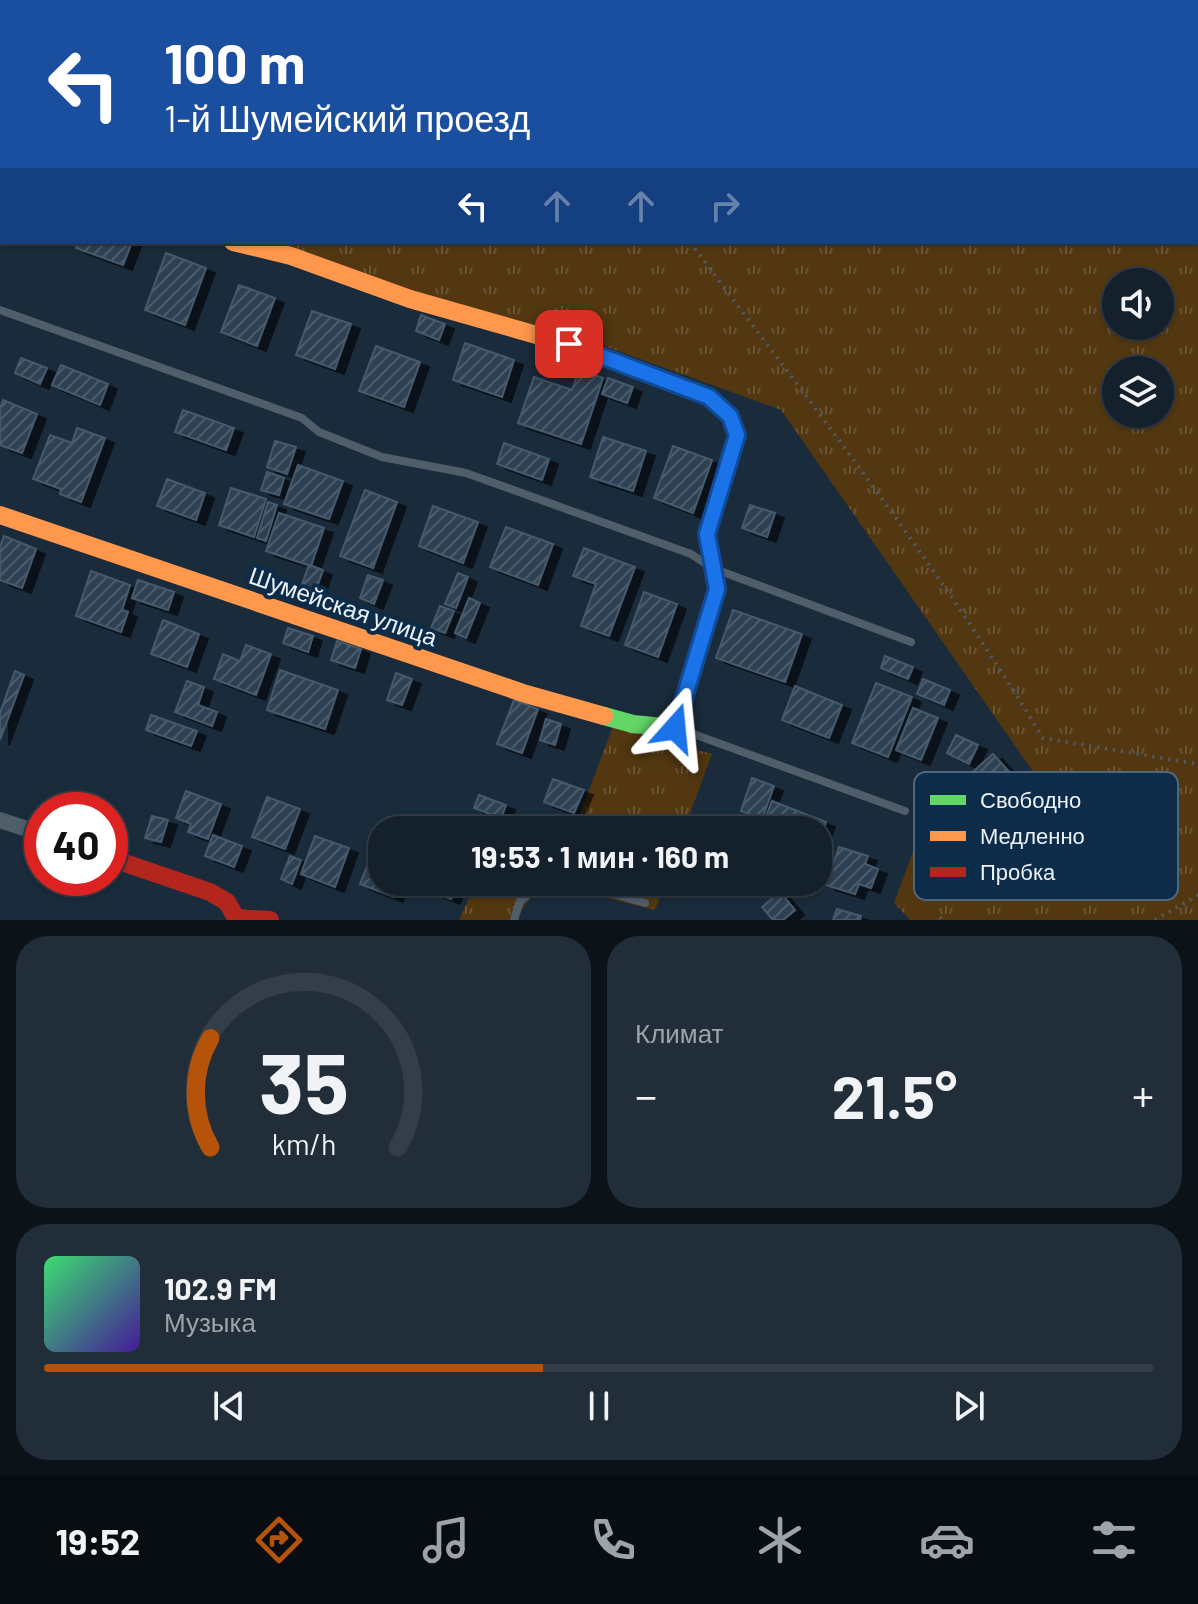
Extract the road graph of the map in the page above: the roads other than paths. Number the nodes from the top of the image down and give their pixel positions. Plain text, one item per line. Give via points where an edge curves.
1 (241, 244) edge
2 (0, 310) edge
3 (0, 515) edge
4 (712, 568) junction
5 (911, 642) dead end
6 (675, 728) junction
7 (905, 811) dead end
8 (0, 820) edge
9 (24, 828) edge
10 (128, 864) edge
11 (526, 896) edge
12 (621, 896) edge
13 (645, 903) dead end
14 (235, 919) edge
15 (270, 920) edge
16 (514, 920) edge

1 - 4 street via 569,344 709,397 730,416 737,435 707,534
2 - 4 lane via 302,418 319,432 382,457 466,473 691,554
3 - 6 street, Шумейская улица via 526,694 633,724
4 - 5 lane
4 - 6 street via 717,589 712,611
6 - 7 lane
8 - 9 street
10 - 14 street via 210,892 227,902
11 - 16 lane
12 - 13 lane
14 - 15 street

